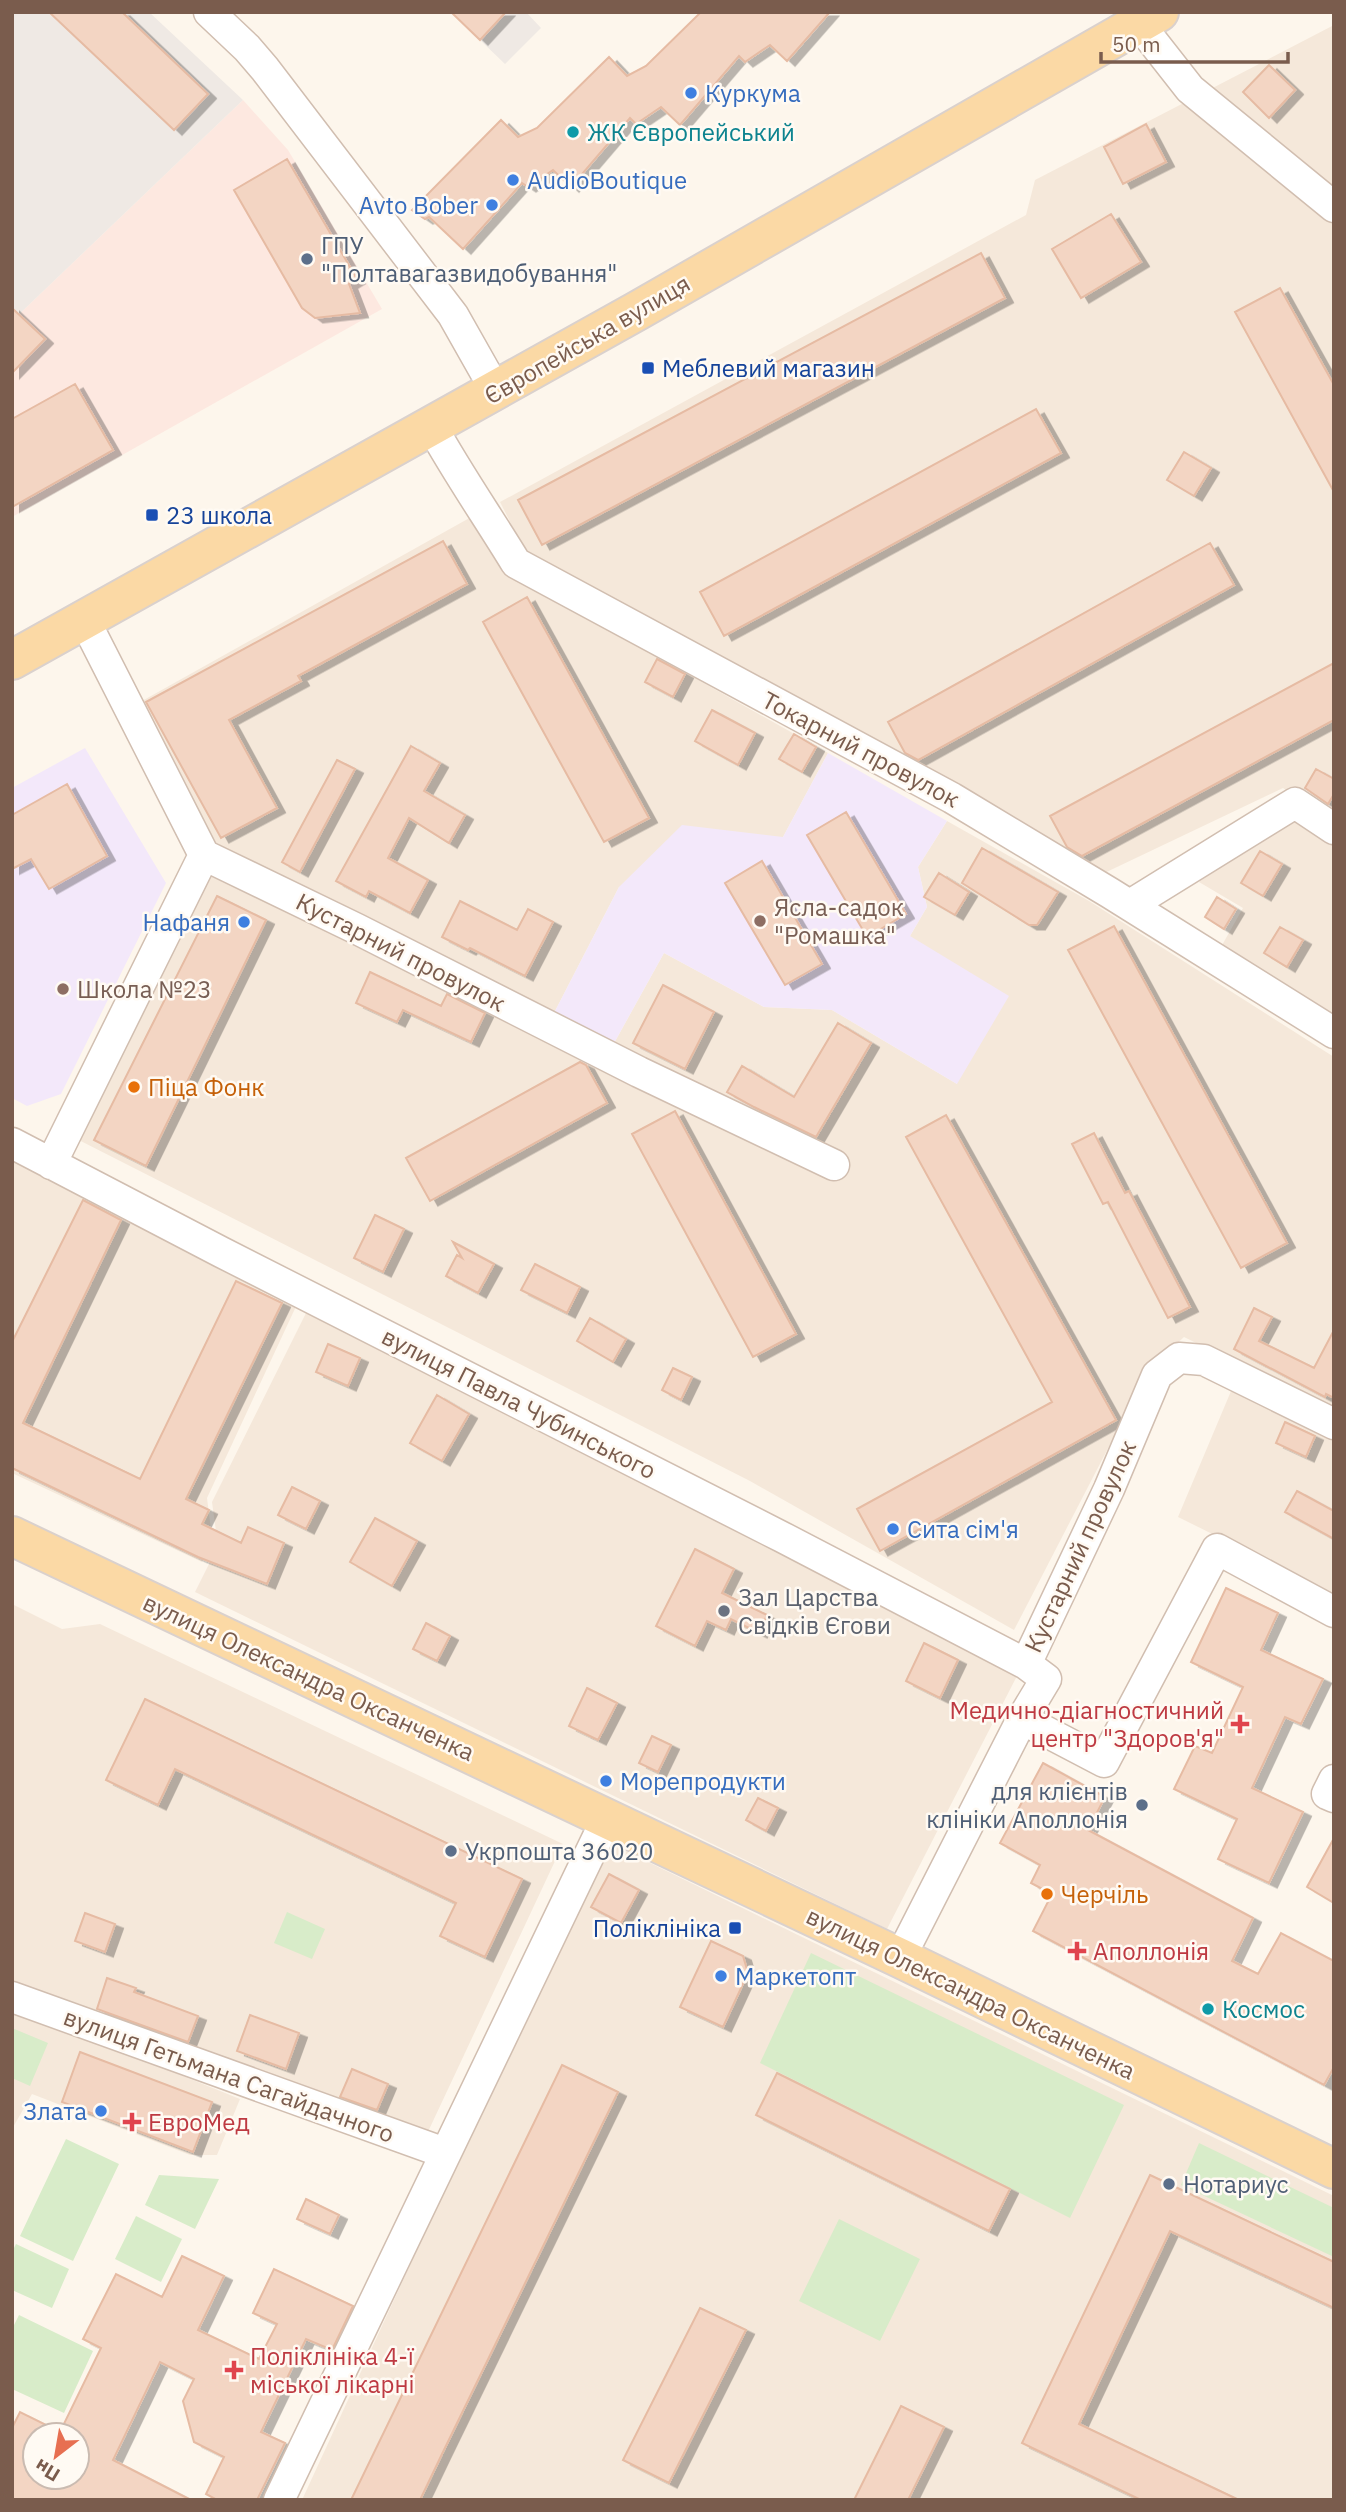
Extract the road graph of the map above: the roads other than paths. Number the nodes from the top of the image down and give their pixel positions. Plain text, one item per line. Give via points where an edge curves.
1 (209, 12) edge
2 (1149, 18) edge
3 (1334, 207) edge
4 (496, 391) junction
5 (432, 427) junction
6 (85, 621) junction
7 (12, 660) edge
8 (1334, 829) edge
9 (204, 855) junction
10 (1130, 905) junction
11 (1334, 1033) edge
12 (12, 1143) edge
13 (51, 1164) junction
14 (834, 1166) dead end
15 (1334, 1424) edge
16 (12, 1536) edge
17 (1334, 1612) edge
18 (1026, 1664) junction
19 (1022, 1719) junction
20 (1334, 1780) edge
21 (1334, 1797) edge
22 (607, 1818) junction
23 (900, 1958) junction
24 (12, 1997) edge
25 (445, 2153) junction
26 (1334, 2169) edge
27 (279, 2500) edge

1 - 4 street via 265,69 453,315
2 - 3 street via 1190,89
2 - 4 main road, Європейська вулиця
4 - 5 main road, Європейська вулиця
5 - 6 main road, Європейська вулиця
5 - 10 street, Токарний провулок via 516,563 952,797
6 - 7 main road, Європейська вулиця
6 - 9 street
8 - 10 street via 1295,803
9 - 13 street
9 - 14 street, Кустарний провулок
10 - 11 street, Токарний провулок
12 - 13 street, вулиця Павла Чубинського
13 - 18 street, вулиця Павла Чубинського
15 - 18 street, Кустарний провулок via 1204,1360 1179,1358 1157,1375 1110,1489
16 - 22 main road, вулиця Олександра Оксанченка
17 - 19 street via 1217,1549 1104,1762
18 - 19 street, Кустарний провулок via 1046,1679
19 - 23 street, Кустарний провулок
20 - 21 street via 1327,1794
22 - 23 main road, вулиця Олександра Оксанченка
22 - 25 street
23 - 26 main road, вулиця Олександра Оксанченка
24 - 25 street, вулиця Гетьмана Сагайдачного
25 - 27 street

